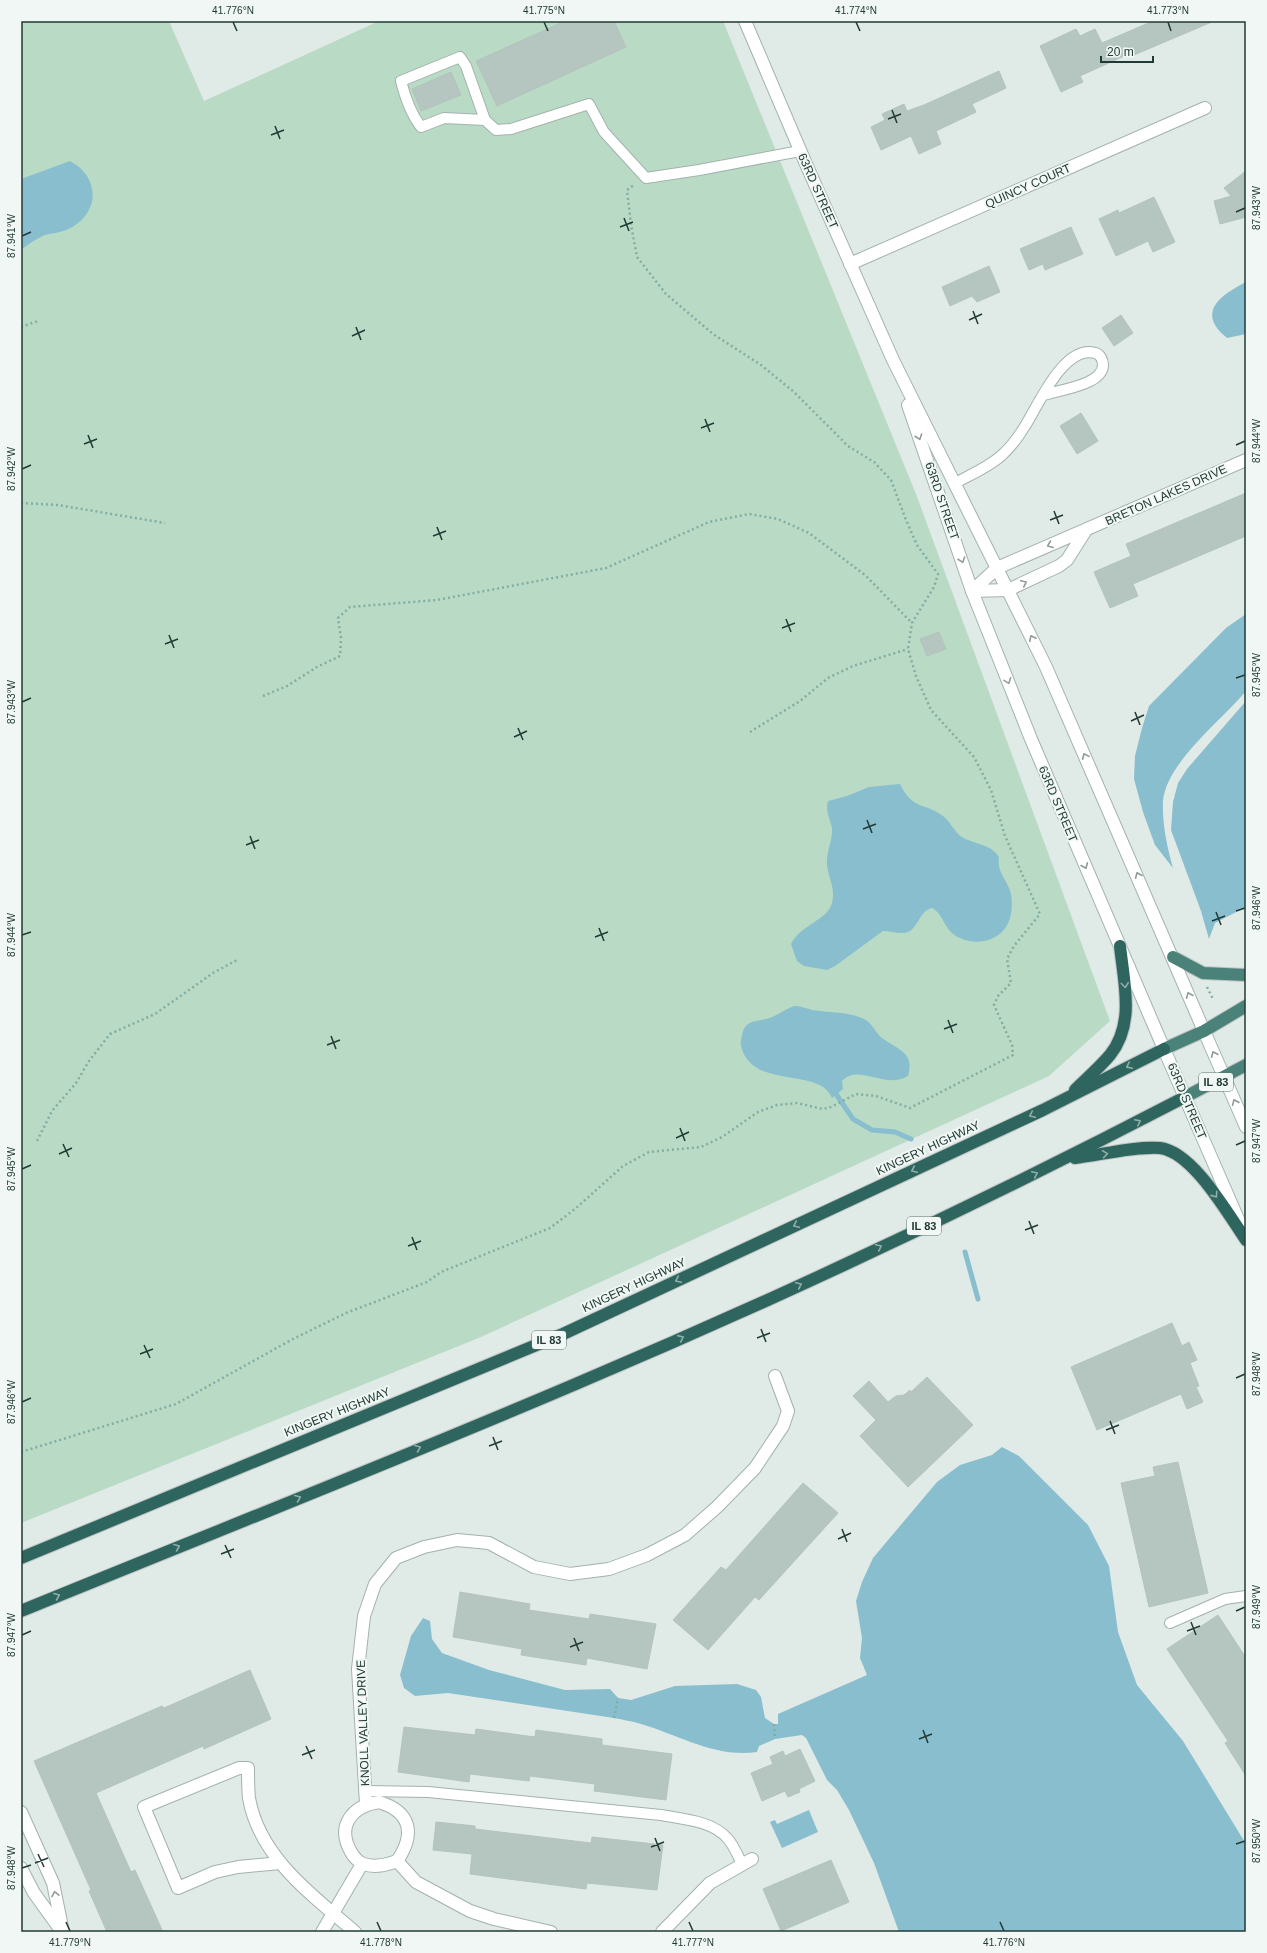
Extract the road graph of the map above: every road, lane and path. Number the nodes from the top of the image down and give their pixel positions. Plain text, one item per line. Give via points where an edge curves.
1 (745, 21) edge
2 (1205, 108) dead end
3 (485, 120) junction
4 (800, 151) junction
5 (646, 178) junction
6 (850, 264) junction
7 (38, 321) dead end
8 (21, 327) edge
9 (893, 360) junction
10 (1044, 395) junction
11 (1246, 460) edge
12 (955, 483) junction
13 (21, 503) edge
14 (165, 523) dead end
15 (1086, 530) junction
16 (997, 568) junction
17 (1008, 590) junction
18 (972, 591) junction
19 (912, 623) junction
20 (908, 648) junction
21 (263, 696) dead end
22 (750, 732) dead end
23 (1120, 946) junction
24 (1173, 957) junction
25 (237, 960) dead end
26 (1246, 975) edge
27 (1206, 983) dead end
28 (1213, 999) dead end
29 (1246, 1006) edge
30 (1204, 1031) junction
31 (1164, 1049) junction
32 (1246, 1065) edge
33 (1224, 1077) junction
34 (1186, 1097) junction
35 (1067, 1098) junction
36 (1246, 1127) edge
37 (37, 1141) dead end
38 (1066, 1159) junction
39 (1246, 1239) edge
40 (775, 1376) dead end
41 (21, 1452) edge
42 (21, 1558) edge
43 (1246, 1596) edge
44 (21, 1611) edge
45 (1170, 1623) dead end
46 (618, 1698) dead end
47 (614, 1718) dead end
48 (774, 1724) dead end
49 (775, 1739) dead end
50 (366, 1791) junction
51 (366, 1804) junction
52 (21, 1812) edge
53 (397, 1861) junction
54 (747, 1861) joint
55 (280, 1864) junction
56 (362, 1864) junction
57 (21, 1868) edge
58 (332, 1913) junction
59 (63, 1932) edge
60 (322, 1932) edge
61 (355, 1932) edge
62 (551, 1932) edge
63 (662, 1932) edge

1 - 4 street, 63RD STREET
2 - 6 street, QUINCY COURT
3 - 3 lane via 444,118 421,127 415,120 401,81 460,57 466,66
3 - 5 lane via 496,130 511,129 589,104 604,132
4 - 5 lane
4 - 6 street, 63RD STREET
5 - 19 path via 627,190 630,225 637,257 666,294 713,334 761,365 794,392 848,446 874,462 891,480 917,545 938,574 934,587
6 - 9 street, 63RD STREET
7 - 8 path
9 - 12 street, 63RD STREET
9 -> 18 street, 63RD STREET
10 - 10 lane via 1062,366 1073,358 1094,353 1100,356 1103,370 1095,379
10 - 12 lane via 1024,428 1001,456
11 - 15 street, BRETON LAKES DRIVE
12 - 16 street, 63RD STREET
13 - 14 path via 58,505
15 -> 16 street, BRETON LAKES DRIVE
17 -> 15 street via 1067,560
16 - 17 street, 63RD STREET
16 - 18 street, BRETON LAKES DRIVE
17 - 18 street
24 -> 17 street, 63RD STREET via 1046,668
18 -> 23 street, 63RD STREET via 1030,739
19 - 20 path
19 - 21 path via 864,575 809,533 778,519 749,514 709,522 606,568 437,600 350,607 338,618 340,656 287,686
20 - 22 path via 853,666 828,678 800,701
20 - 41 path via 916,676 931,710 974,757 991,790 1005,836 1040,914 1014,946 1007,959 1011,983 998,996 994,1005 1012,1045 1013,1055 910,1108 876,1096 856,1094 823,1109 797,1103 777,1105 758,1112 722,1137 701,1147 649,1152 623,1166 550,1228 441,1272 426,1282 346,1313 290,1340 176,1404
23 - 31 street, 63RD STREET
23 -> 35 highway via 1126,999 1124,1030 1110,1055
24 - 26 highway via 1203,973
30 -> 24 street, 63RD STREET
25 - 37 path via 213,973 155,1014 110,1034 76,1083 52,1111
27 - 28 path
29 - 30 highway, KINGERY HIGHWAY / IL 83
30 - 31 highway, KINGERY HIGHWAY / IL 83
33 -> 30 street, 63RD STREET
31 - 34 street, 63RD STREET
31 -> 35 highway, KINGERY HIGHWAY / IL 83
32 - 33 highway, IL 83
33 - 34 highway, IL 83
36 -> 33 street, 63RD STREET
38 -> 34 highway, IL 83
34 - 39 street, 63RD STREET
35 -> 42 highway, KINGERY HIGHWAY / IL 83 via 563,1334
38 -> 39 highway via 1161,1148 1177,1154 1196,1170
44 -> 38 highway, IL 83 via 578,1383 780,1294
40 - 50 street, KNOLL VALLEY DRIVE via 788,1411 783,1426 755,1468 718,1507 685,1535 647,1555 609,1569 570,1574 534,1567 489,1543 457,1540 424,1546 396,1558 375,1584 364,1616 358,1669
43 - 45 lane via 1225,1599
46 - 47 path
48 - 49 path
50 - 51 street, KNOLL VALLEY DRIVE
50 - 54 lane via 428,1792 661,1815 706,1825 721,1832
51 - 53 street via 379,1802 391,1806 401,1813 407,1824 409,1836 406,1848
51 - 56 street via 356,1810 348,1820 345,1832 346,1845
59 -> 52 street via 53,1883
53 - 56 street via 375,1866
53 - 62 street via 416,1882 470,1911
54 - 63 street via 710,1883
55 - 55 street via 257,1823 249,1799 248,1768 239,1768 144,1807 178,1888 215,1872 238,1866
55 - 58 street
56 - 58 street
57 - 59 street via 34,1893
58 - 60 street
58 - 61 street

